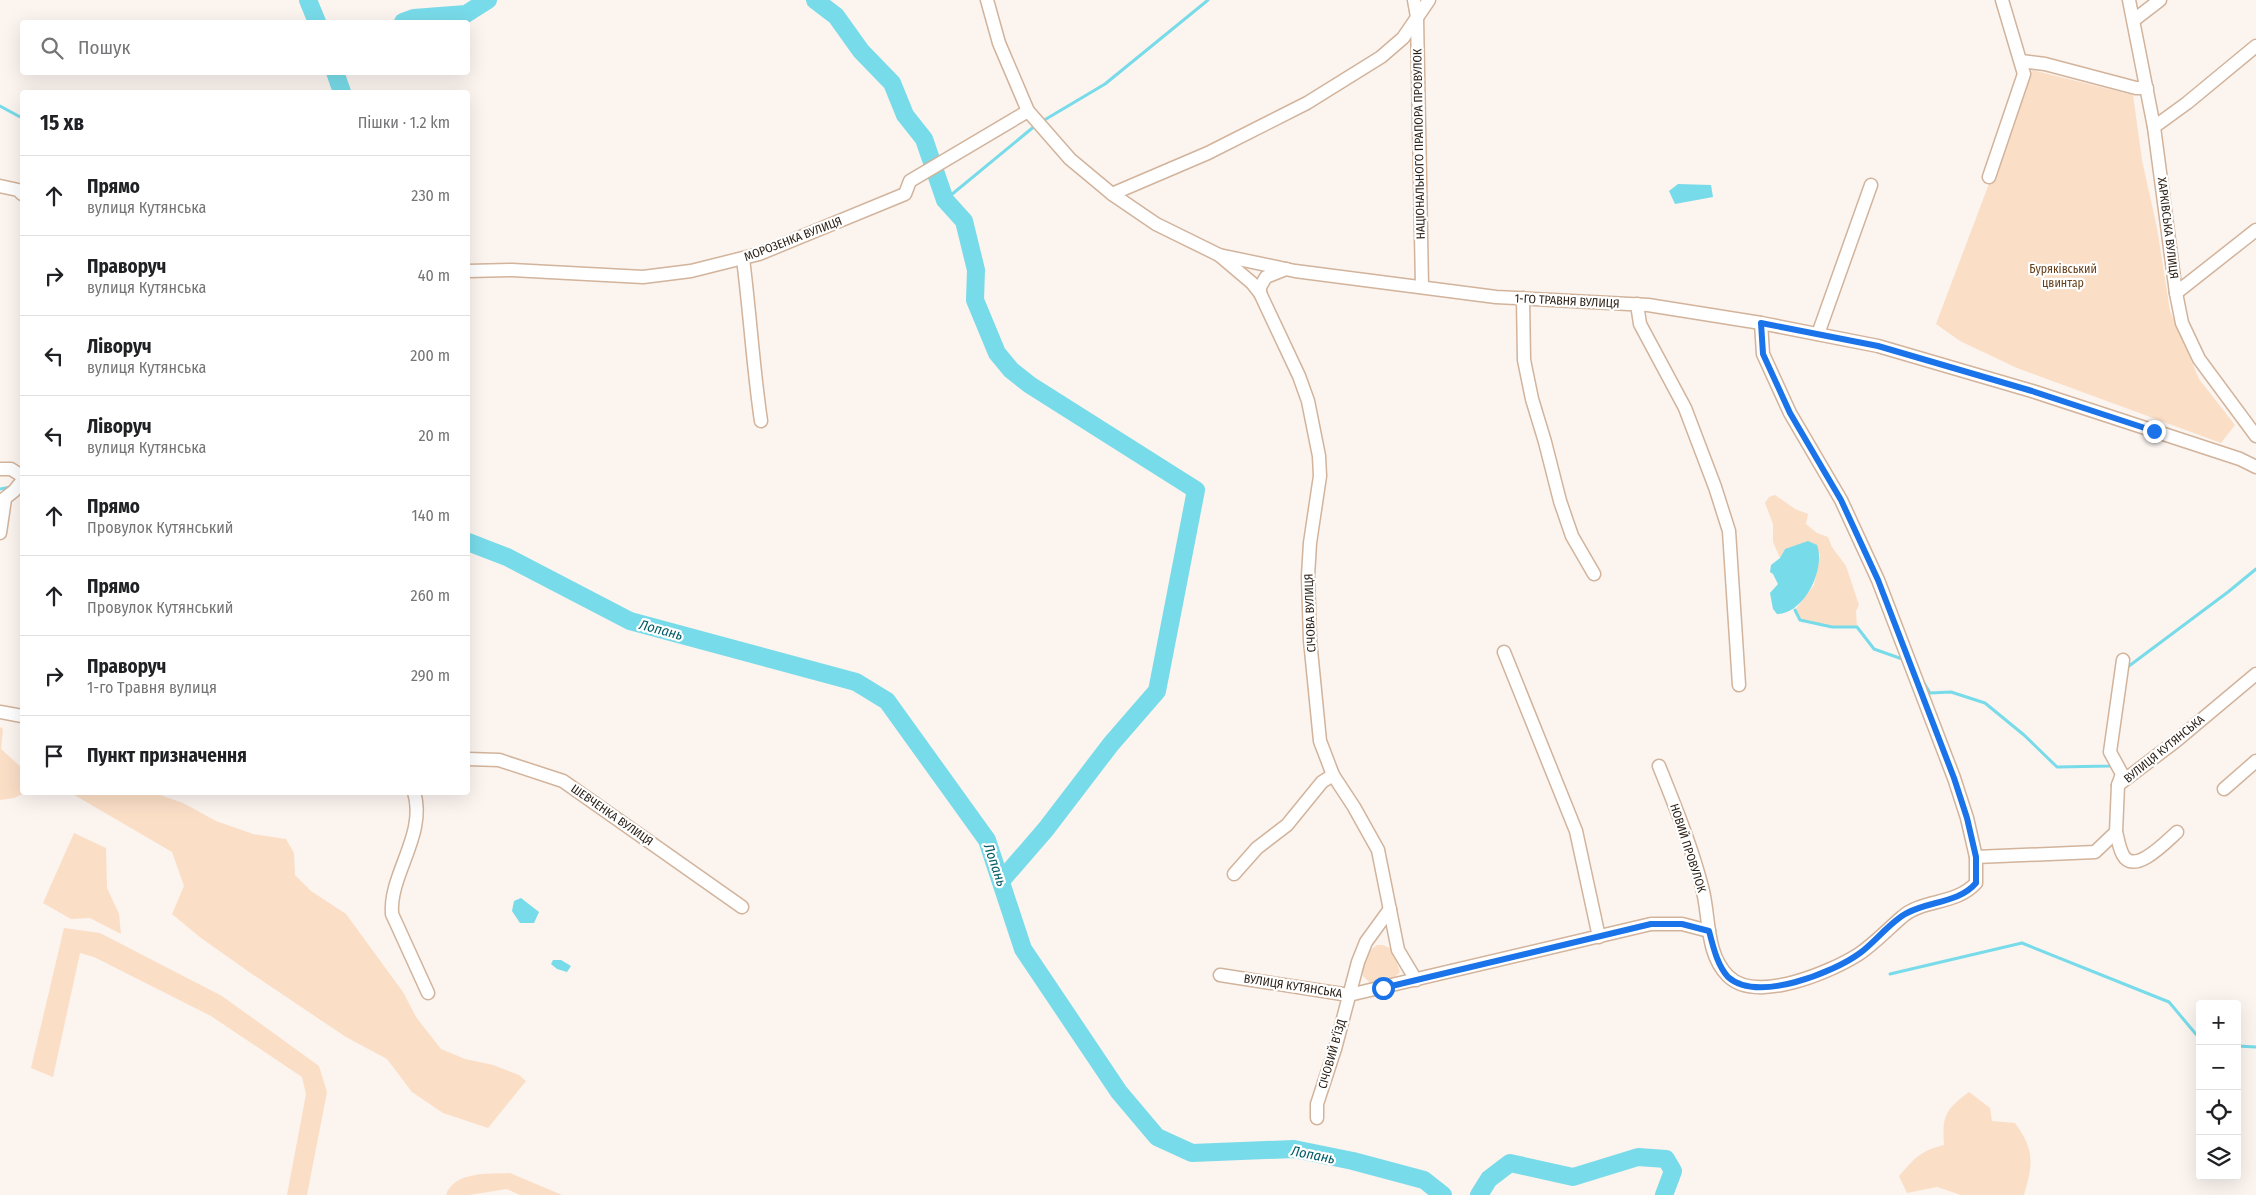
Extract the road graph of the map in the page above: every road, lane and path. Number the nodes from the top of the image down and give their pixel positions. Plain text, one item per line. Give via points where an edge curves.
1 (987, 0) edge
2 (1414, 0) edge
3 (1428, 0) edge
4 (2002, 0) edge
5 (2129, 0) edge
6 (2160, 0) edge
7 (1416, 17) junction
8 (2134, 20) junction
9 (2256, 46) edge
10 (2020, 61) junction
11 (2147, 88) junction
12 (1028, 111) junction
13 (2154, 127) junction
14 (1989, 177) dead end
15 (1871, 184) dead end
16 (0, 186) edge
17 (20, 192) edge
18 (1112, 194) junction
19 (2256, 230) edge
20 (1219, 255) junction
21 (743, 259) junction
22 (1288, 269) junction
23 (470, 271) edge
24 (1422, 287) junction
25 (1260, 293) junction
26 (2176, 293) junction
27 (1523, 298) junction
28 (1637, 304) junction
29 (1761, 323) junction
30 (1818, 334) junction
31 (761, 421) dead end
32 (2256, 436) edge
33 (2256, 467) edge
34 (0, 469) edge
35 (20, 475) edge
36 (20, 483) edge
37 (3, 501) edge
38 (0, 533) edge
39 (1594, 574) dead end
40 (1504, 652) dead end
41 (2123, 660) dead end
42 (2256, 674) edge
43 (1739, 685) dead end
44 (0, 712) edge
45 (20, 716) edge
46 (470, 759) edge
47 (2256, 761) edge
48 (1659, 766) dead end
49 (1333, 775) junction
50 (2118, 785) junction
51 (2224, 789) dead end
52 (415, 795) edge
53 (2116, 832) junction
54 (2177, 832) dead end
55 (1976, 857) junction
56 (1234, 874) dead end
57 (742, 907) dead end
58 (1390, 910) junction
59 (1709, 931) junction
60 (1599, 937) junction
61 (1220, 975) dead end
62 (1416, 980) junction
63 (428, 993) dead end
64 (1349, 995) junction
65 (1317, 1118) dead end

1 - 12 street, 1-ГО ТРАВНЯ ВУЛИЦЯ via 999,43
2 - 7 street, НАЦІОНАЛЬНОГО ПРАПОРА ПРОВУЛОК
3 - 7 street
4 - 10 street
5 - 8 street, ХАРКІВСЬКА ВУЛИЦЯ
6 - 8 street
7 - 18 street via 1403,38 1381,57 1307,103 1208,153
7 - 24 street, НАЦІОНАЛЬНОГО ПРАПОРА ПРОВУЛОК
8 - 11 street, ХАРКІВСЬКА ВУЛИЦЯ
9 - 13 street
10 - 11 street
10 - 14 street via 2024,74
11 - 13 street, ХАРКІВСЬКА ВУЛИЦЯ
12 - 18 street, 1-ГО ТРАВНЯ ВУЛИЦЯ via 1070,159
12 - 21 street, МОРОЗЕНКА ВУЛИЦЯ via 910,181 905,194
13 - 26 street, ХАРКІВСЬКА ВУЛИЦЯ
15 - 30 street
16 - 17 street
18 - 20 street, 1-ГО ТРАВНЯ ВУЛИЦЯ via 1156,224
19 - 26 street
20 - 22 street, 1-ГО ТРАВНЯ ВУЛИЦЯ
20 - 25 street, СІЧОВА ВУЛИЦЯ
21 - 23 street, МОРОЗЕНКА ВУЛИЦЯ via 691,271 643,277
21 - 31 street
22 - 24 street, 1-ГО ТРАВНЯ ВУЛИЦЯ
22 - 25 street via 1266,278
24 - 27 street, 1-ГО ТРАВНЯ ВУЛИЦЯ
25 - 49 street, СІЧОВА ВУЛИЦЯ via 1299,376 1316,441 1320,476 1310,543 1310,640 1320,740
26 - 32 street, ХАРКІВСЬКА ВУЛИЦЯ via 2182,323 2199,359
27 - 28 street, 1-ГО ТРАВНЯ ВУЛИЦЯ
27 - 39 street via 1524,360 1532,399 1572,536
28 - 29 street, 1-ГО ТРАВНЯ ВУЛИЦЯ
28 - 43 street via 1640,324 1684,408 1729,531
29 - 30 street, 1-ГО ТРАВНЯ ВУЛИЦЯ
29 - 55 street via 1763,354 1790,413 1841,500 1878,580 1954,778
30 - 33 street, 1-ГО ТРАВНЯ ВУЛИЦЯ via 1878,346 2032,391
34 - 35 street via 11,469
36 - 37 street
37 - 38 street
40 - 60 street via 1576,831
41 - 50 street via 2113,759 2122,774
42 - 50 street, ВУЛИЦЯ КУТЯНСЬКА
44 - 45 street
46 - 57 street, ШЕВЧЕНКА ВУЛИЦЯ via 499,760 564,781
47 - 51 street
48 - 59 street, НОВИЙ ПРОВУЛОК via 1695,862 1707,905
49 - 56 street via 1322,782 1287,825 1257,848
49 - 58 street, СІЧОВА ВУЛИЦЯ via 1378,850
50 - 53 street, ВУЛИЦЯ КУТЯНСЬКА
52 - 63 street via 418,804 412,842 391,900 395,923
53 - 54 street, ВУЛИЦЯ КУТЯНСЬКА via 2123,856 2138,860 2149,857
53 - 55 street via 2095,852
55 - 59 street via 1976,883 1967,893 1906,913 1859,954 1838,966 1769,988 1746,987 1729,977 1718,962
58 - 62 street, СІЧОВА ВУЛИЦЯ via 1398,950
58 - 64 street, СІЧОВИЙ В’ЇЗД via 1366,942
59 - 60 street, ВУЛИЦЯ КУТЯНСЬКА via 1682,924 1651,924
60 - 62 street, ВУЛИЦЯ КУТЯНСЬКА
61 - 64 street, ВУЛИЦЯ КУТЯНСЬКА
62 - 64 street, ВУЛИЦЯ КУТЯНСЬКА
64 - 65 street, СІЧОВИЙ В’ЇЗД via 1317,1104

